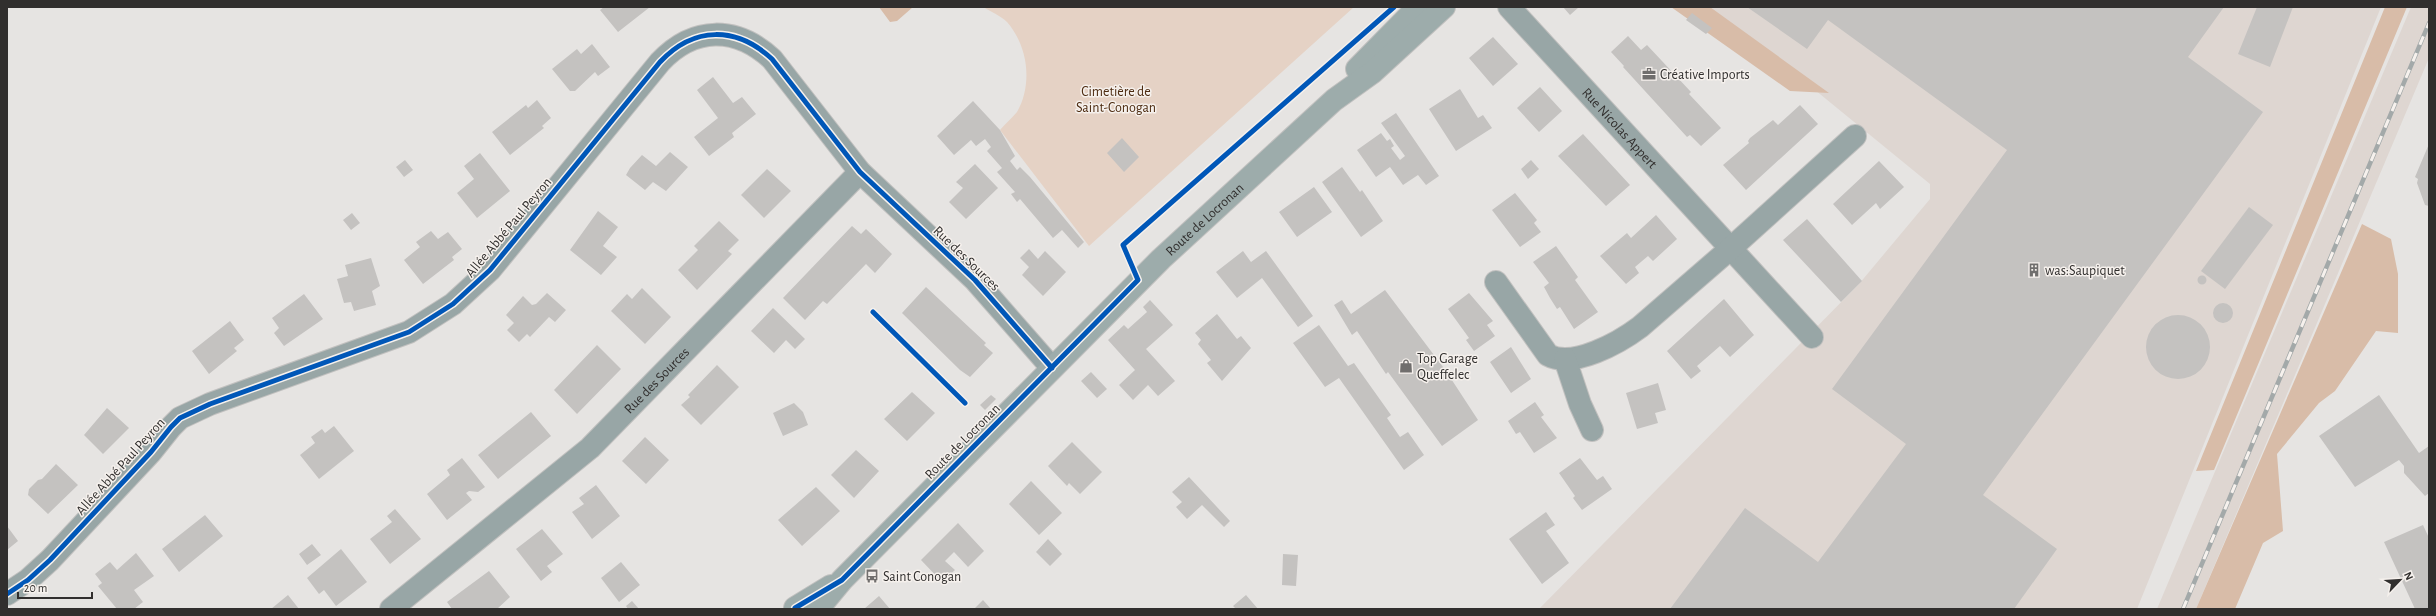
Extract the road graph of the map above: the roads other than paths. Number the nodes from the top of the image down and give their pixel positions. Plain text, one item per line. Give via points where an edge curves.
1 (1418, 7) edge
2 (1444, 7) edge
3 (1509, 7) edge
4 (1334, 100) junction
5 (1855, 136) dead end
6 (860, 172) junction
7 (1730, 249) junction
8 (1496, 282) dead end
9 (1812, 337) dead end
10 (1565, 359) junction
11 (1052, 368) junction
12 (1592, 430) dead end
13 (842, 580) junction
14 (7, 594) edge
15 (391, 609) edge
16 (792, 609) edge
17 (818, 609) edge

1 - 4 main road, Route de Locronan via 1366,58
2 - 4 main road, Route de Locronan via 1373,72
3 - 7 street, Rue Nicolas Appert
4 - 11 main road, Route de Locronan via 1170,250
5 - 7 street
6 - 11 street, Rue des Sources via 975,280
6 - 14 street, Allée Abbé Paul Peyron via 772,59 757,45 732,35 722,34 683,43 672,50 642,83 490,270 453,304 409,332 210,404 180,418 45,565
6 - 15 street, Rue des Sources via 590,448
7 - 9 street, Rue Nicolas Appert
7 - 10 street via 1626,338 1587,354
8 - 10 street via 1548,355 1557,360
10 - 12 street
11 - 13 main road, Route de Locronan
13 - 16 main road, Route de Locronan
13 - 17 main road, Route de Locronan

